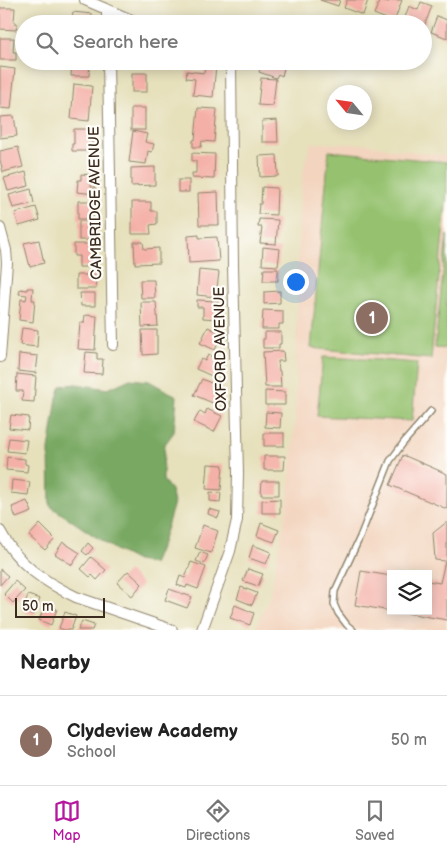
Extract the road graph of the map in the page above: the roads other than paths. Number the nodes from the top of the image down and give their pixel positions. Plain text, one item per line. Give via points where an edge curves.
1 (85, 0) edge
2 (107, 10) junction
3 (107, 15) edge
4 (119, 15) edge
5 (108, 70) edge
6 (231, 70) edge
7 (0, 228) edge
8 (113, 345) dead end
9 (0, 357) edge
10 (431, 411) dead end
11 (0, 531) edge
12 (172, 630) edge
13 (202, 630) edge
14 (353, 630) edge

1 - 2 street
2 - 3 street
2 - 4 street
5 - 8 street, CAMBRIDGE AVENUE
6 - 13 street, OXFORD AVENUE via 237,520 230,551
7 - 9 street via 7,263
10 - 14 lane via 390,461 335,591 334,604 338,613
11 - 12 street via 18,558 62,590

